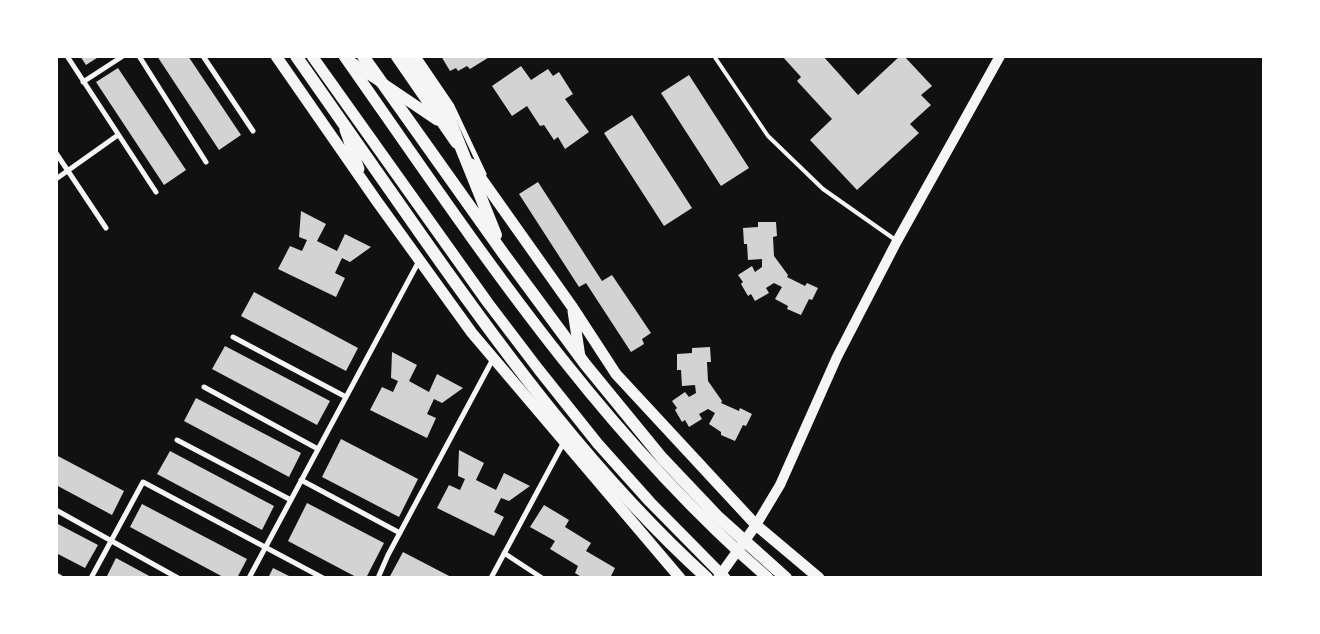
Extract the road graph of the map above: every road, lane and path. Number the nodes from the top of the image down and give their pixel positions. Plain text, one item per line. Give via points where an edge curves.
1 (67, 56) edge
2 (122, 56) edge
3 (139, 56) edge
4 (203, 56) edge
5 (276, 56) edge
6 (296, 56) edge
7 (312, 56) edge
8 (363, 56) edge
9 (396, 56) edge
10 (409, 56) edge
11 (418, 56) edge
12 (714, 56) edge
13 (1000, 56) edge
14 (345, 57) edge
15 (323, 72) junction
16 (84, 82) junction
17 (443, 124) junction
18 (253, 131) dead end
19 (118, 135) junction
20 (56, 153) edge
21 (206, 162) dead end
22 (68, 171) junction
23 (56, 179) edge
24 (365, 185) junction
25 (156, 192) dead end
26 (496, 200) junction
27 (106, 228) dead end
28 (897, 241) junction
29 (503, 253) junction
30 (419, 260) junction
31 (573, 308) junction
32 (233, 337) dead end
33 (494, 358) junction
34 (584, 386) junction
35 (204, 387) dead end
36 (346, 397) junction
37 (177, 440) dead end
38 (564, 442) junction
39 (318, 449) junction
40 (301, 480) junction
41 (291, 500) junction
42 (56, 510) edge
43 (756, 525) junction
44 (400, 533) junction
45 (110, 540) junction
46 (266, 547) junction
47 (737, 552) junction
48 (504, 553) junction
49 (56, 575) edge
50 (722, 577) edge
51 (62, 578) edge
52 (91, 578) edge
53 (178, 578) edge
54 (249, 578) edge
55 (323, 578) edge
56 (378, 578) edge
57 (491, 578) edge
58 (542, 578) edge
59 (680, 578) edge
60 (707, 578) edge
61 (768, 578) edge
62 (786, 578) edge
63 (819, 578) edge

1 - 16 street
2 - 16 street
3 - 21 street
4 - 18 street
5 - 24 main road
6 - 60 highway via 536,392 620,489 677,551
7 - 15 main road
8 - 29 highway
9 - 17 main road
10 - 29 highway via 445,108
11 - 26 street via 452,106
12 - 28 lane via 768,136 823,189
13 - 28 main road
14 - 17 main road
14 - 34 main road via 515,299
15 - 24 main road
15 - 50 main road via 539,370 598,444
16 - 19 street
17 - 26 main road
19 - 22 street
19 - 25 street
20 - 22 street
22 - 23 street
22 - 27 street
24 - 30 main road
26 - 31 main road
28 - 43 main road via 837,357 780,485
29 - 62 highway via 585,364 662,458 717,516
30 - 33 main road
30 - 36 street
31 - 34 main road
31 - 43 main road via 616,374
32 - 36 street
33 - 38 main road
33 - 44 street
34 - 47 main road via 643,456
35 - 39 street
36 - 39 street
37 - 41 street
38 - 48 street
38 - 59 main road
39 - 40 street
40 - 41 street
40 - 44 street
41 - 46 street
42 - 45 street
43 - 47 main road
43 - 63 main road
44 - 56 street
45 - 46 street via 143,482
45 - 52 street
45 - 53 street
46 - 54 street
46 - 55 street
47 - 50 main road
47 - 61 main road
48 - 57 street
48 - 58 street
49 - 51 street

